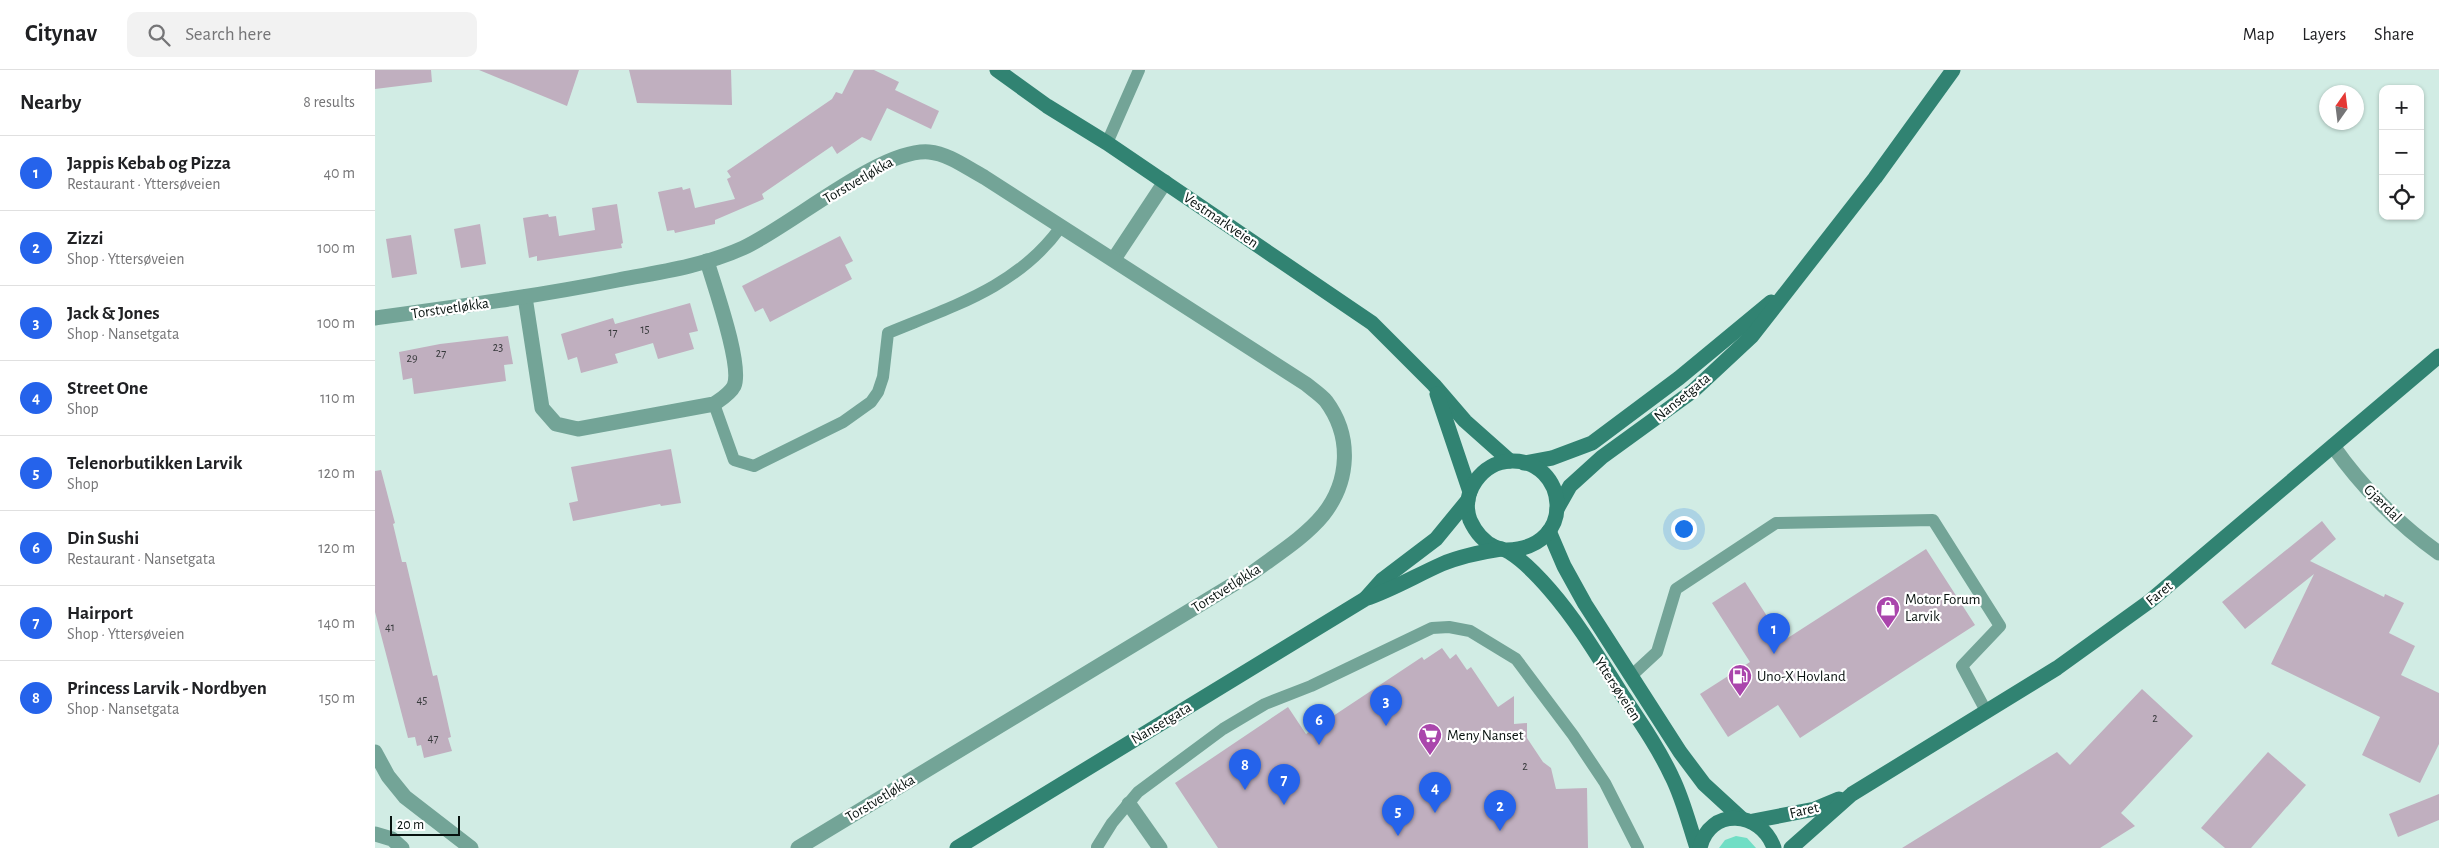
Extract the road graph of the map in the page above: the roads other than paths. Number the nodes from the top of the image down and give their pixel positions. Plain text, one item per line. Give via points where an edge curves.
1 (997, 70) edge
2 (1139, 70) edge
3 (1953, 70) edge
4 (1107, 142) junction
5 (1165, 182) junction
6 (1060, 228) junction
7 (1114, 259) junction
8 (707, 261) junction
9 (1800, 276) junction
10 (525, 297) junction
11 (375, 318) edge
12 (2439, 356) edge
13 (1433, 385) junction
14 (714, 404) junction
15 (2333, 446) junction
16 (1517, 462) junction
17 (1469, 496) junction
18 (1557, 510) junction
19 (1549, 531) junction
20 (1504, 549) junction
21 (2439, 554) edge
22 (1365, 599) junction
23 (1631, 676) junction
24 (1987, 711) junction
25 (375, 752) edge
26 (1853, 794) junction
27 (1129, 804) junction
28 (1747, 820) junction
29 (375, 834) edge
30 (1097, 847) dead end
31 (402, 848) edge
32 (471, 848) edge
33 (798, 848) edge
34 (957, 848) edge
35 (1160, 848) edge
36 (1638, 848) edge
37 (1699, 848) edge
38 (1775, 848) edge
39 (1791, 848) edge

1 - 4 main road, Vestmarkveien via 1047,106
2 - 4 lane
3 - 9 main road, Nansetgata
4 - 5 main road, Vestmarkveien
5 - 7 street
5 - 13 main road, Vestmarkveien via 1372,323
6 - 7 street, Torstvetløkka
6 - 8 street, Torstvetløkka via 951,158 916,152 900,155 878,166 782,227 743,248
6 - 14 lane via 1043,249 1006,280 888,333 878,392 871,402 843,422 753,466 735,460
7 - 33 street, Torstvetløkka via 1306,384 1325,400 1339,423 1345,457 1343,477 1336,496 1317,521 1252,573
8 - 10 street, Torstvetløkka via 685,268
8 - 14 street via 737,372 734,386
9 - 16 main road, Nansetgata via 1679,378 1592,444 1552,458
9 - 18 main road, Nansetgata via 1745,342 1693,391 1602,458 1570,486
10 - 11 street, Torstvetløkka
10 - 14 street via 542,408 556,424 578,428
12 - 15 main road, Faret
13 - 16 main road, Vestmarkveien via 1465,421
13 - 17 main road, Vestmarkveien
15 - 21 street, Gjærdal via 2349,469 2419,539
15 - 24 main road, Faret via 2150,600 2057,668
16 - 17 main road via 1497,464 1485,470 1475,480
16 - 18 main road via 1537,468 1547,478 1553,487
17 - 20 main road via 1469,518 1475,530 1484,540
17 - 22 main road, Nansetgata via 1436,539 1382,580
18 - 19 main road
19 - 20 main road via 1531,547
19 - 23 main road, Yttersøveien via 1585,604
20 - 22 main road, Nansetgata via 1441,564 1389,592
20 - 37 main road, Yttersøveien via 1527,566 1552,592 1589,642 1673,778
22 - 34 main road, Nansetgata
23 - 24 lane via 1657,652 1676,589 1776,523 1933,520 2000,626 1962,666
23 - 28 main road, Yttersøveien via 1704,784
24 - 26 main road, Faret
25 - 32 street via 405,797
26 - 28 main road, Faret via 1815,809
26 - 39 main road, Faret
27 - 30 lane
27 - 35 street
27 - 36 lane via 1138,792 1223,729 1265,704 1311,686 1432,628 1449,627 1470,631 1516,659 1605,784
28 - 37 main road, Faret via 1729,818 1720,822 1708,831
28 - 38 main road, Yttersøveien via 1763,828
29 - 31 street via 392,839

